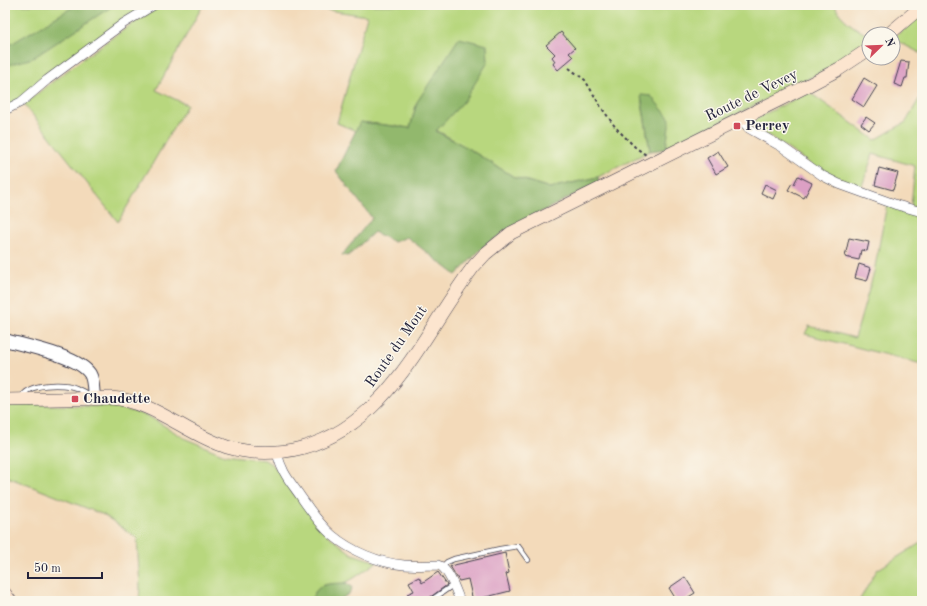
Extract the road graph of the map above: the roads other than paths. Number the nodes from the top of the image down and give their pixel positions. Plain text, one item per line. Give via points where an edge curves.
1 (154, 5) edge
2 (922, 6) edge
3 (898, 26) edge
4 (861, 54) edge
5 (5, 110) edge
6 (740, 119) junction
7 (650, 164) joint
8 (922, 212) edge
9 (5, 340) edge
10 (94, 398) junction
11 (5, 400) edge
12 (277, 452) junction
13 (528, 560) dead end
14 (443, 566) junction
15 (453, 585) junction
16 (5, 594) edge
17 (10, 601) edge
18 (430, 601) edge
19 (460, 601) edge

1 - 5 street via 124,23 21,102
2 - 3 main road
4 - 6 main road, Route de Vevey via 834,72
6 - 7 main road, Route de Vevey
6 - 8 street via 750,129 782,147 823,176 839,184
7 - 12 main road, Route du Mont via 527,224 502,239 474,266 395,383 373,407 325,439 304,447
9 - 10 street via 78,362 91,377
10 - 11 main road, Route du Mont
10 - 12 main road, Route du Mont via 119,398 142,405 227,447
12 - 14 street via 281,468 290,481 327,531 340,541 362,553 396,564
13 - 14 lane via 518,546 454,559
14 - 15 street
15 - 18 lane
15 - 19 street
16 - 17 main road

